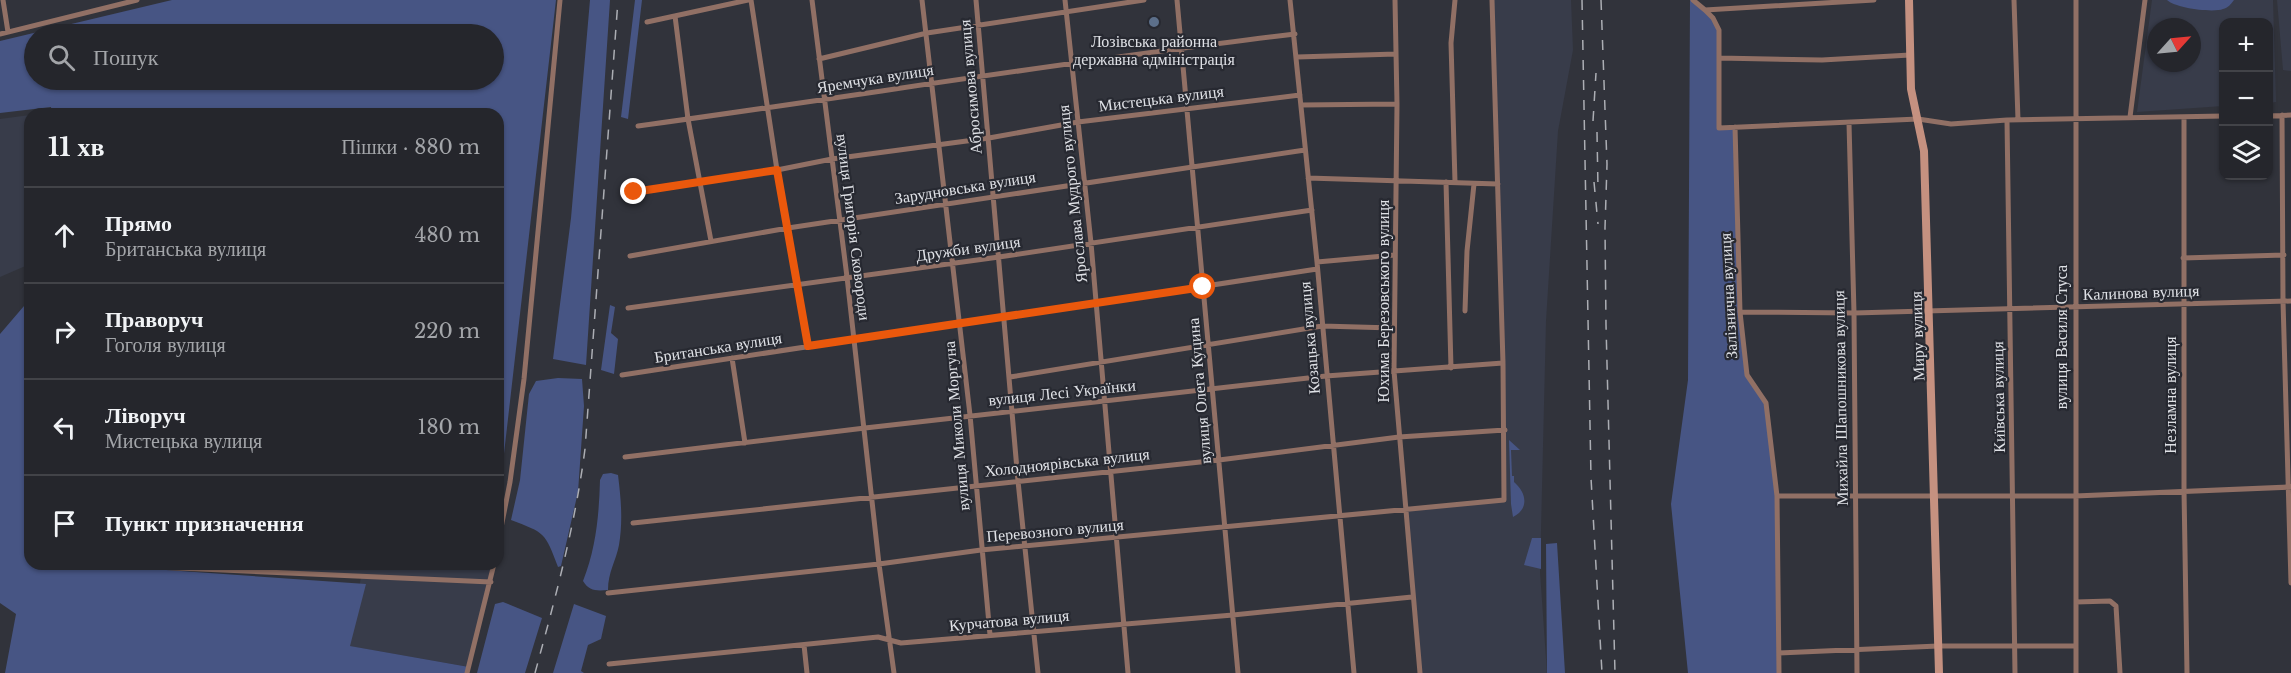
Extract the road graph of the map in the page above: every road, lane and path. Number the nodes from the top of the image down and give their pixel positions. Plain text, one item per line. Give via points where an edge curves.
1 (3, 0) edge
2 (137, 0) edge
3 (560, 0) edge
4 (749, 0) edge
5 (812, 0) edge
6 (922, 0) edge
7 (976, 0) edge
8 (1065, 0) edge
9 (1144, 0) edge
10 (1177, 0) edge
11 (1290, 0) edge
12 (1395, 0) edge
13 (1455, 0) edge
14 (1492, 0) edge
15 (1693, 0) edge
16 (1874, 0) edge
17 (1909, 0) edge
18 (2014, 0) edge
19 (2076, 0) edge
20 (2145, 0) edge
21 (1705, 10) junction
22 (1066, 11) junction
23 (675, 16) junction
24 (647, 22) dead end
25 (40, 24) edge
26 (978, 24) junction
27 (24, 28) edge
28 (8, 32) junction
29 (927, 33) junction
30 (0, 34) edge
31 (1295, 34) junction
32 (1182, 47) junction
33 (1396, 54) junction
34 (1910, 55) junction
35 (1297, 57) junction
36 (1719, 58) junction
37 (819, 59) junction
38 (1072, 65) junction
39 (982, 75) junction
40 (933, 82) junction
41 (1300, 95) junction
42 (824, 99) junction
43 (1397, 104) junction
44 (1301, 105) junction
45 (768, 107) junction
46 (1188, 107) junction
47 (2282, 115) junction
48 (2291, 115) edge
49 (2219, 116) edge
50 (2273, 116) edge
51 (2130, 117) junction
52 (2184, 117) junction
53 (688, 119) junction
54 (1918, 119) junction
55 (2076, 119) junction
56 (2007, 120) junction
57 (2018, 120) junction
58 (1078, 122) junction
59 (1849, 123) junction
60 (638, 126) dead end
61 (1735, 127) junction
62 (989, 138) junction
63 (940, 144) junction
64 (1305, 150) junction
65 (832, 159) junction
66 (1192, 168) junction
67 (777, 170) junction
68 (1308, 178) junction
69 (1396, 181) junction
70 (700, 182) junction
71 (1446, 182) junction
72 (1084, 183) junction
73 (1455, 183) junction
74 (1474, 184) junction
75 (1498, 184) junction
76 (634, 192) dead end
77 (994, 197) junction
78 (946, 204) junction
79 (1312, 210) junction
80 (840, 220) junction
81 (1198, 226) junction
82 (788, 228) junction
83 (711, 241) junction
84 (1090, 243) junction
85 (1395, 255) junction
86 (2284, 255) junction
87 (630, 256) dead end
88 (999, 257) junction
89 (2183, 258) junction
90 (952, 264) junction
91 (1317, 266) junction
92 (847, 277) junction
93 (797, 284) junction
94 (1203, 287) junction
95 (2283, 301) junction
96 (2291, 301) edge
97 (1096, 302) junction
98 (2184, 305) junction
99 (628, 308) dead end
100 (2010, 308) junction
101 (2074, 308) junction
102 (1465, 311) dead end
103 (1930, 311) junction
104 (1740, 312) junction
105 (1854, 313) junction
106 (1004, 318) junction
107 (960, 324) junction
108 (1322, 326) junction
109 (1393, 328) junction
110 (855, 339) junction
111 (1209, 344) junction
112 (808, 346) junction
113 (732, 358) junction
114 (1101, 361) junction
115 (1503, 363) junction
116 (1451, 368) junction
117 (1394, 371) junction
118 (622, 375) dead end
119 (1326, 376) junction
120 (1010, 377) junction
121 (1213, 389) junction
122 (1104, 402) junction
123 (1012, 411) junction
124 (970, 416) junction
125 (865, 428) junction
126 (1505, 429) junction
127 (1399, 437) junction
128 (745, 442) junction
129 (1333, 447) junction
130 (625, 458) dead end
131 (1220, 460) junction
132 (1110, 471) junction
133 (1018, 481) junction
134 (976, 485) junction
135 (2289, 487) edge
136 (2184, 490) junction
137 (1855, 495) junction
138 (873, 496) junction
139 (1777, 496) junction
140 (1935, 496) junction
141 (2014, 496) junction
142 (2075, 496) junction
143 (1404, 508) junction
144 (504, 512) edge
145 (1339, 515) junction
146 (633, 523) dead end
147 (1224, 527) junction
148 (1116, 538) junction
149 (1026, 547) junction
150 (981, 550) junction
151 (879, 564) junction
152 (223, 570) edge
153 (493, 570) edge
154 (490, 582) junction
155 (2291, 583) edge
156 (608, 592) dead end
157 (1412, 597) junction
158 (2076, 602) junction
159 (1349, 604) junction
160 (1233, 615) junction
161 (1124, 624) junction
162 (1035, 632) junction
163 (990, 635) junction
164 (890, 640) junction
165 (804, 645) junction
166 (2015, 645) junction
167 (2076, 645) junction
168 (1938, 646) junction
169 (1856, 650) junction
170 (1779, 653) junction
171 (609, 664) dead end
172 (467, 673) edge
173 (807, 673) edge
174 (894, 673) edge
175 (1038, 673) edge
176 (1128, 673) edge
177 (1238, 673) edge
178 (1354, 673) edge
179 (1420, 673) edge
180 (1779, 673) edge
181 (1857, 673) edge
182 (1939, 673) edge
183 (2016, 673) edge
184 (2076, 673) edge
185 (2120, 673) edge
186 (2187, 673) edge

1 - 28 street
2 - 25 street
3 - 144 street via 524,379
4 - 23 street
4 - 45 street
5 - 37 street, вулиця Григорія Сковороди
6 - 29 street, вулиця Миколи Моргуна
7 - 26 street, Абросимова вулиця
8 - 22 street, Ярослава Мудрого вулиця
9 - 22 street
10 - 32 street, вулиця Олега Куцина
11 - 31 street, Козацька вулиця
12 - 33 street, Юхима Березовського вулиця
13 - 73 street via 1451,43
14 - 75 street
15 - 21 street
16 - 21 street
17 - 34 main road, Миру вулиця
18 - 57 street
19 - 55 street, вулиця Василя Стуса
20 - 51 street
21 - 36 street via 1719,30
22 - 26 street
22 - 38 street, Ярослава Мудрого вулиця
23 - 24 street
23 - 53 street
26 - 29 street
26 - 39 street, Абросимова вулиця
27 - 28 street
28 - 30 street
29 - 37 street
29 - 40 street, вулиця Миколи Моргуна
31 - 32 street, Яремчука вулиця
31 - 35 street, Козацька вулиця
32 - 38 street, Яремчука вулиця
32 - 46 street, вулиця Олега Куцина
33 - 35 street
33 - 43 street, Юхима Березовського вулиця
34 - 36 street via 1822,60
34 - 54 main road, Миру вулиця via 1911,89
35 - 41 street, Козацька вулиця
36 - 61 street via 1719,128
37 - 42 street, вулиця Григорія Сковороди
38 - 39 street, Яремчука вулиця
38 - 58 street, Ярослава Мудрого вулиця
39 - 40 street, Яремчука вулиця
39 - 62 street, Абросимова вулиця
40 - 42 street, Яремчука вулиця
40 - 63 street, вулиця Миколи Моргуна
41 - 44 street, Козацька вулиця
41 - 46 street, Мистецька вулиця
42 - 45 street, Яремчука вулиця
42 - 65 street, вулиця Григорія Сковороди
43 - 44 street
43 - 69 street, Юхима Березовського вулиця
44 - 64 street, Козацька вулиця
45 - 53 street, Яремчука вулиця
45 - 67 street
46 - 58 street, Мистецька вулиця
46 - 66 street, вулиця Олега Куцина
47 - 48 street
47 - 50 street
47 - 86 street
49 - 52 street
51 - 52 street
51 - 55 street
52 - 89 street, Незламна вулиця
53 - 60 street, Яремчука вулиця
53 - 70 street
54 - 56 street via 1951,124
54 - 59 street
54 - 103 main road, Миру вулиця via 1924,152
55 - 57 street
55 - 101 street, вулиця Василя Стуса
56 - 57 street
56 - 100 street, Київська вулиця
58 - 62 street, Мистецька вулиця
58 - 72 street, Ярослава Мудрого вулиця
59 - 61 street
59 - 105 street, Михайла Шапошникова вулиця
61 - 104 street, Залізнична вулиця
62 - 63 street, Мистецька вулиця
62 - 77 street, Абросимова вулиця
63 - 65 street, Мистецька вулиця
63 - 78 street, вулиця Миколи Моргуна
64 - 66 street, Зарудновська вулиця
64 - 68 street, Козацька вулиця
65 - 67 street, Мистецька вулиця
65 - 80 street, вулиця Григорія Сковороди
66 - 72 street, Зарудновська вулиця
66 - 81 street, вулиця Олега Куцина
67 - 70 street, Мистецька вулиця
67 - 82 street
68 - 69 street
68 - 79 street, Козацька вулиця
69 - 71 street
69 - 85 street, Юхима Березовського вулиця
70 - 76 street, Мистецька вулиця
70 - 83 street
71 - 73 street
71 - 116 street
72 - 77 street, Зарудновська вулиця
72 - 84 street, Ярослава Мудрого вулиця
73 - 74 street
74 - 75 street
74 - 102 street
75 - 115 street
77 - 78 street, Зарудновська вулиця
77 - 88 street, Абросимова вулиця
78 - 80 street, Зарудновська вулиця
78 - 90 street, вулиця Миколи Моргуна
79 - 81 street, Дружби вулиця
79 - 91 street, Козацька вулиця
80 - 82 street, Зарудновська вулиця
80 - 92 street, вулиця Григорія Сковороди
81 - 84 street, Дружби вулиця
81 - 94 street, вулиця Олега Куцина
82 - 83 street, Зарудновська вулиця
82 - 93 street
83 - 87 street, Зарудновська вулиця
84 - 88 street, Дружби вулиця
84 - 97 street, Ярослава Мудрого вулиця
85 - 91 street, Британська вулиця
85 - 109 street, Юхима Березовського вулиця
86 - 89 street
86 - 95 street
88 - 90 street, Дружби вулиця
88 - 106 street, Абросимова вулиця
89 - 98 street, Незламна вулиця
90 - 92 street, Дружби вулиця
90 - 107 street, вулиця Миколи Моргуна
91 - 94 street, Британська вулиця
91 - 108 street, Козацька вулиця
92 - 93 street, Дружби вулиця
92 - 110 street, вулиця Григорія Сковороди
93 - 99 street, Дружби вулиця
93 - 112 street
94 - 97 street, Британська вулиця
94 - 111 street, вулиця Олега Куцина
95 - 96 street, Калинова вулиця
95 - 98 street, Калинова вулиця
95 - 135 street
97 - 106 street, Британська вулиця
97 - 114 street, Ярослава Мудрого вулиця
98 - 101 street, Калинова вулиця
98 - 136 street, Незламна вулиця
100 - 101 street, Калинова вулиця
100 - 103 street, Калинова вулиця
100 - 141 street, Київська вулиця
101 - 142 street, вулиця Василя Стуса
103 - 105 street, Калинова вулиця
103 - 140 main road, Миру вулиця
104 - 105 street, Калинова вулиця
104 - 139 street, Залізнична вулиця via 1747,375 1766,403
105 - 137 street, Михайла Шапошникова вулиця
106 - 107 street, Британська вулиця
106 - 120 street, Абросимова вулиця
107 - 110 street, Британська вулиця
107 - 124 street, вулиця Миколи Моргуна
108 - 109 street
108 - 111 street
108 - 119 street, Козацька вулиця
109 - 117 street, Юхима Березовського вулиця
110 - 112 street, Британська вулиця
110 - 125 street, вулиця Григорія Сковороди
111 - 114 street
111 - 121 street, вулиця Олега Куцина
112 - 113 street, Британська вулиця
113 - 118 street, Британська вулиця
113 - 128 street
114 - 120 street
114 - 122 street, Ярослава Мудрого вулиця
115 - 116 street, вулиця Лесі Українки
115 - 126 street
116 - 117 street, вулиця Лесі Українки
117 - 119 street, вулиця Лесі Українки
117 - 127 street, Юхима Березовського вулиця
119 - 121 street, вулиця Лесі Українки
119 - 129 street, Козацька вулиця
120 - 123 street, Абросимова вулиця
121 - 122 street, вулиця Лесі Українки
121 - 131 street, вулиця Олега Куцина
122 - 123 street, вулиця Лесі Українки
122 - 132 street, Ярослава Мудрого вулиця
123 - 124 street, вулиця Лесі Українки
123 - 133 street, Абросимова вулиця
124 - 125 street, вулиця Лесі Українки
124 - 134 street, вулиця Миколи Моргуна
125 - 128 street, вулиця Лесі Українки
125 - 138 street, вулиця Григорія Сковороди
126 - 127 street, Холодноярівська вулиця
126 - 143 street, Перевозного вулиця via 1504,500
127 - 129 street, Холодноярівська вулиця
127 - 143 street, Юхима Березовського вулиця
128 - 130 street, вулиця Лесі Українки
129 - 131 street, Холодноярівська вулиця
129 - 145 street, Козацька вулиця
131 - 132 street, Холодноярівська вулиця
131 - 147 street, вулиця Олега Куцина
132 - 133 street, Холодноярівська вулиця
132 - 148 street, Ярослава Мудрого вулиця
133 - 134 street, Холодноярівська вулиця
133 - 149 street, Абросимова вулиця
134 - 138 street, Холодноярівська вулиця
134 - 150 street, вулиця Миколи Моргуна
135 - 136 street
135 - 155 street
136 - 142 street
136 - 186 street, Незламна вулиця
137 - 139 street
137 - 140 street
137 - 169 street, Михайла Шапошникова вулиця
138 - 146 street, Холодноярівська вулиця
138 - 151 street, вулиця Григорія Сковороди
139 - 170 street, Залізнична вулиця
140 - 141 street
140 - 168 main road, Миру вулиця
141 - 142 street
141 - 166 street, Київська вулиця
142 - 158 street, вулиця Василя Стуса
143 - 145 street, Перевозного вулиця
143 - 157 street, Юхима Березовського вулиця
145 - 147 street, Перевозного вулиця
145 - 159 street, Козацька вулиця
147 - 148 street, Перевозного вулиця
147 - 160 street, вулиця Олега Куцина
148 - 149 street, Перевозного вулиця
148 - 161 street, Ярослава Мудрого вулиця
149 - 150 street, Перевозного вулиця
149 - 162 street, Абросимова вулиця
150 - 151 street, Перевозного вулиця
150 - 163 street, вулиця Миколи Моргуна
151 - 156 street, Перевозного вулиця
151 - 164 street, вулиця Григорія Сковороди
152 - 154 street
153 - 154 street
154 - 172 street
157 - 159 street, Курчатова вулиця
157 - 179 street, Юхима Березовського вулиця
158 - 167 street, вулиця Василя Стуса
158 - 185 street via 2110,601 2116,606
159 - 160 street, Курчатова вулиця
159 - 178 street, Козацька вулиця
160 - 161 street, Курчатова вулиця
160 - 177 street, вулиця Олега Куцина
161 - 162 street, Курчатова вулиця
161 - 176 street, Ярослава Мудрого вулиця
162 - 163 street, Курчатова вулиця
162 - 175 street, Абросимова вулиця
163 - 164 street, Курчатова вулиця via 901,643
164 - 165 street, Курчатова вулиця via 878,637
164 - 174 street, вулиця Григорія Сковороди
165 - 171 street, Курчатова вулиця
165 - 173 street
166 - 167 street
166 - 168 street
166 - 183 street, Київська вулиця
167 - 184 street, вулиця Василя Стуса
168 - 169 street
168 - 182 main road, Миру вулиця
169 - 170 street
169 - 181 street, Михайла Шапошникова вулиця
170 - 180 street, Залізнична вулиця

